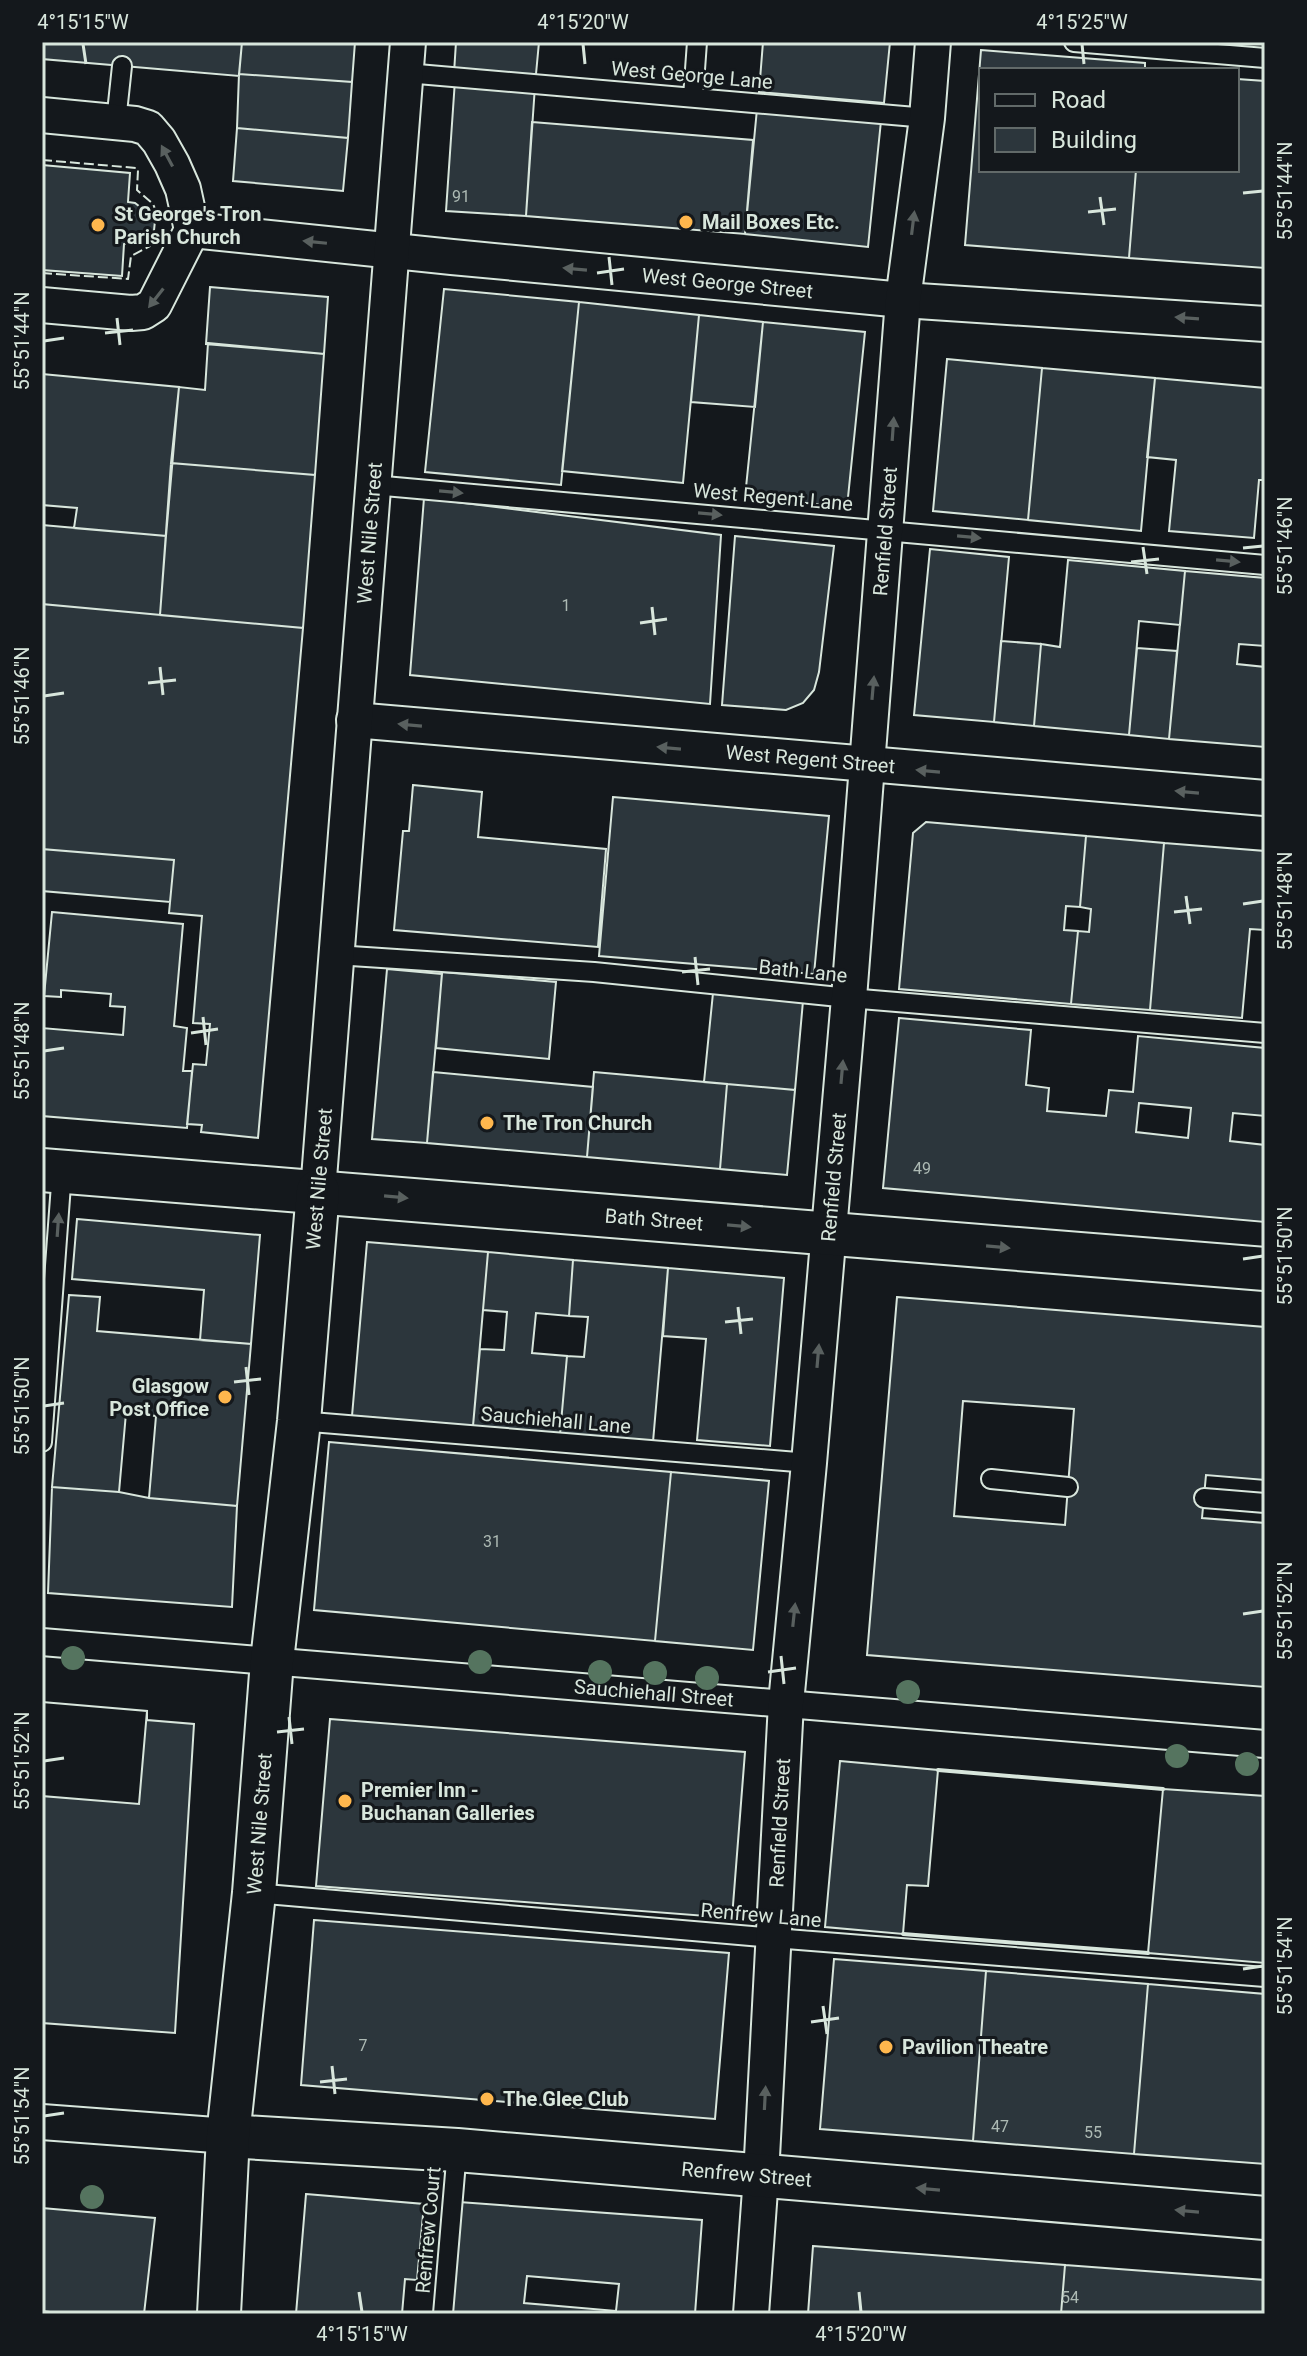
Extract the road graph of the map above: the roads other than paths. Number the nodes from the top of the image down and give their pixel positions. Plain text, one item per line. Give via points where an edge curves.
1 (697, 42) edge
2 (933, 42) edge
3 (1074, 42) edge
4 (407, 58) edge
5 (1265, 58) edge
6 (122, 66) dead end
7 (693, 97) junction
8 (42, 115) edge
9 (927, 118) junction
10 (116, 122) junction
11 (192, 230) junction
12 (393, 250) junction
13 (903, 300) junction
14 (42, 305) edge
15 (1265, 324) edge
16 (373, 485) junction
17 (886, 529) junction
18 (1265, 565) edge
19 (354, 720) junction
20 (867, 765) junction
21 (1265, 798) edge
22 (336, 955) junction
23 (849, 998) junction
24 (1265, 1033) edge
25 (52, 1170) edge
26 (318, 1191) junction
27 (828, 1233) junction
28 (1265, 1269) edge
29 (299, 1421) junction
30 (42, 1442) edge
31 (809, 1463) junction
32 (991, 1479) dead end
33 (1068, 1487) dead end
34 (1204, 1498) dead end
35 (1265, 1503) edge
36 (42, 1642) edge
37 (272, 1661) junction
38 (786, 1703) junction
39 (1265, 1744) edge
40 (254, 1893) junction
41 (774, 1938) junction
42 (1265, 1977) edge
43 (42, 2122) edge
44 (228, 2136) junction
45 (457, 2150) junction
46 (761, 2176) junction
47 (1265, 2218) edge
48 (219, 2314) edge
49 (443, 2314) edge
50 (751, 2314) edge

1 - 7 lane
2 - 9 street, Renfield Street
3 - 5 lane
4 - 7 lane, West George Lane
4 - 12 street, West Nile Street
6 - 10 lane
7 - 9 lane, West George Lane
8 - 10 street
13 -> 9 street, Renfield Street
11 -> 10 street via 183,189 159,141 148,128
12 -> 11 street, West George Street
11 -> 14 street via 154,305 143,312
13 -> 12 street, West George Street
12 - 16 street, West Nile Street
15 -> 13 street, West George Street
17 -> 13 street, Renfield Street
16 -> 17 lane, West Regent Lane
16 - 19 street, West Nile Street
17 -> 18 lane, West Regent Lane
20 -> 17 street, Renfield Street
20 -> 19 street, West Regent Street
19 - 22 street, West Nile Street
21 -> 20 street, West Regent Street
20 - 23 street, Renfield Street
22 - 23 lane, Bath Lane via 594,972
22 - 26 street, West Nile Street
23 - 24 lane, Bath Lane
27 -> 23 street, Renfield Street
25 - 26 street, Bath Street
30 -> 25 lane
26 -> 27 street, Bath Street
26 - 29 street, West Nile Street
27 -> 28 street, Bath Street
31 -> 27 street, Renfield Street
29 - 31 lane, Sauchiehall Lane
29 - 37 street, West Nile Street
38 -> 31 street, Renfield Street
32 - 33 lane
34 - 35 lane
36 - 37 street, Sauchiehall Street
37 - 38 street, Sauchiehall Street
37 - 40 street, West Nile Street
38 - 39 street, Sauchiehall Street
38 - 41 street, Renfield Street
40 - 41 lane, Renfrew Lane
40 - 44 street, West Nile Street
41 - 42 lane, Renfrew Lane
46 -> 41 street, Renfield Street
43 - 44 street
44 - 45 street, Renfrew Street
44 - 48 street, West Nile Street
45 - 46 street, Renfrew Street
45 - 49 lane, Renfrew Court
47 -> 46 street, Renfrew Street
46 - 50 street, Renfield Street

